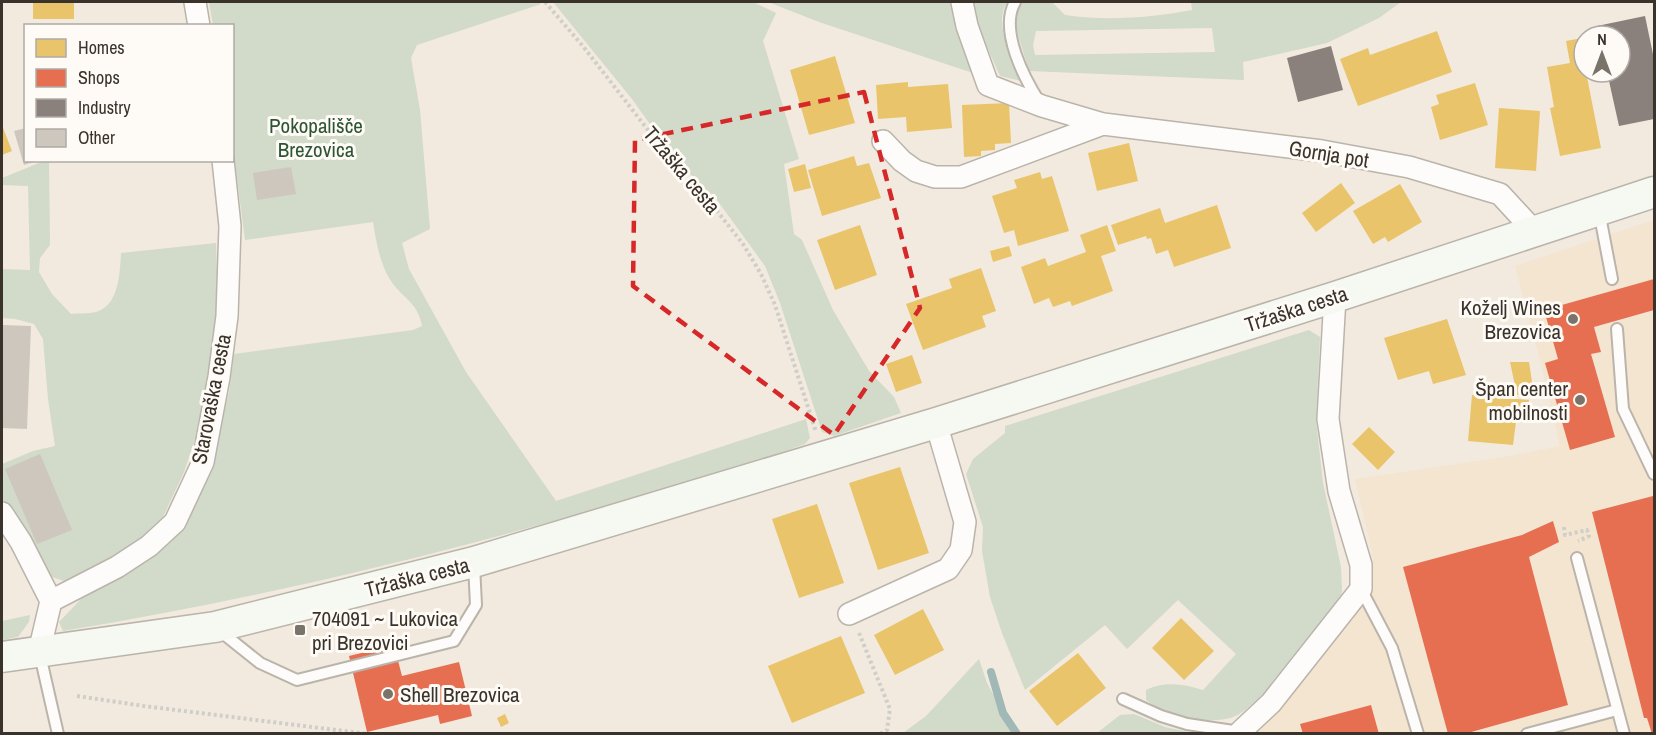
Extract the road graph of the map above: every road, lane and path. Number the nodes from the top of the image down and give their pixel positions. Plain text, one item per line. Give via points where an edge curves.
1 (195, 2) edge
2 (546, 2) edge
3 (962, 2) edge
4 (1015, 2) edge
5 (199, 24) edge
6 (1042, 106) junction
7 (1103, 124) junction
8 (883, 141) dead end
9 (223, 162) edge
10 (1654, 192) edge
11 (1599, 211) junction
12 (1535, 232) junction
13 (1612, 279) dead end
14 (1335, 297) junction
15 (1617, 329) dead end
16 (936, 423) junction
17 (824, 458) junction
18 (1654, 474) edge
19 (2, 513) edge
20 (1564, 527) dead end
21 (1568, 545) dead end
22 (1577, 558) dead end
23 (474, 562) junction
24 (1361, 589) junction
25 (51, 601) junction
26 (849, 614) joint
27 (215, 627) junction
28 (39, 652) junction
29 (2, 657) edge
30 (77, 696) dead end
31 (1123, 699) dead end
32 (1617, 710) junction
33 (1240, 732) joint
34 (58, 734) edge
35 (368, 734) edge
36 (880, 734) edge
37 (1418, 734) edge
38 (1527, 734) edge
39 (1624, 734) edge

1 - 5 street
2 - 17 path, Tržaška cesta via 717,211 761,273
3 - 6 street, Gornja pot via 988,85
4 - 6 lane via 1010,9 1012,38 1019,64
6 - 7 street, Gornja pot
7 - 8 street, Gornja pot via 961,177 935,177 916,171
7 - 12 street, Gornja pot via 1322,151 1409,167 1500,194
9 - 25 street, Starovaška cesta via 230,226 227,316 202,462 175,522 149,546
10 - 11 main road, Tržaška cesta
11 - 12 main road, Tržaška cesta
11 - 13 lane
12 - 14 main road, Tržaška cesta
14 - 16 main road, Tržaška cesta
14 - 24 street via 1328,419 1339,491 1361,565
15 - 18 lane via 1623,409
16 - 17 main road, Tržaška cesta
16 - 26 street via 965,522 961,550 948,569
17 - 23 main road, Tržaška cesta
19 - 25 street
20 - 21 path via 1565,535 1587,530 1589,536
22 - 32 lane
23 - 27 main road, Tržaška cesta
23 - 27 lane via 476,604 454,641 443,644 297,680 260,663
24 - 33 street via 1271,703
24 - 37 lane via 1392,648
25 - 28 street
26 - 36 path via 890,709 887,730
27 - 28 main road, Tržaška cesta
28 - 29 main road, Tržaška cesta
28 - 34 lane
30 - 35 path
31 - 33 lane via 1187,724
32 - 38 lane
32 - 39 lane

